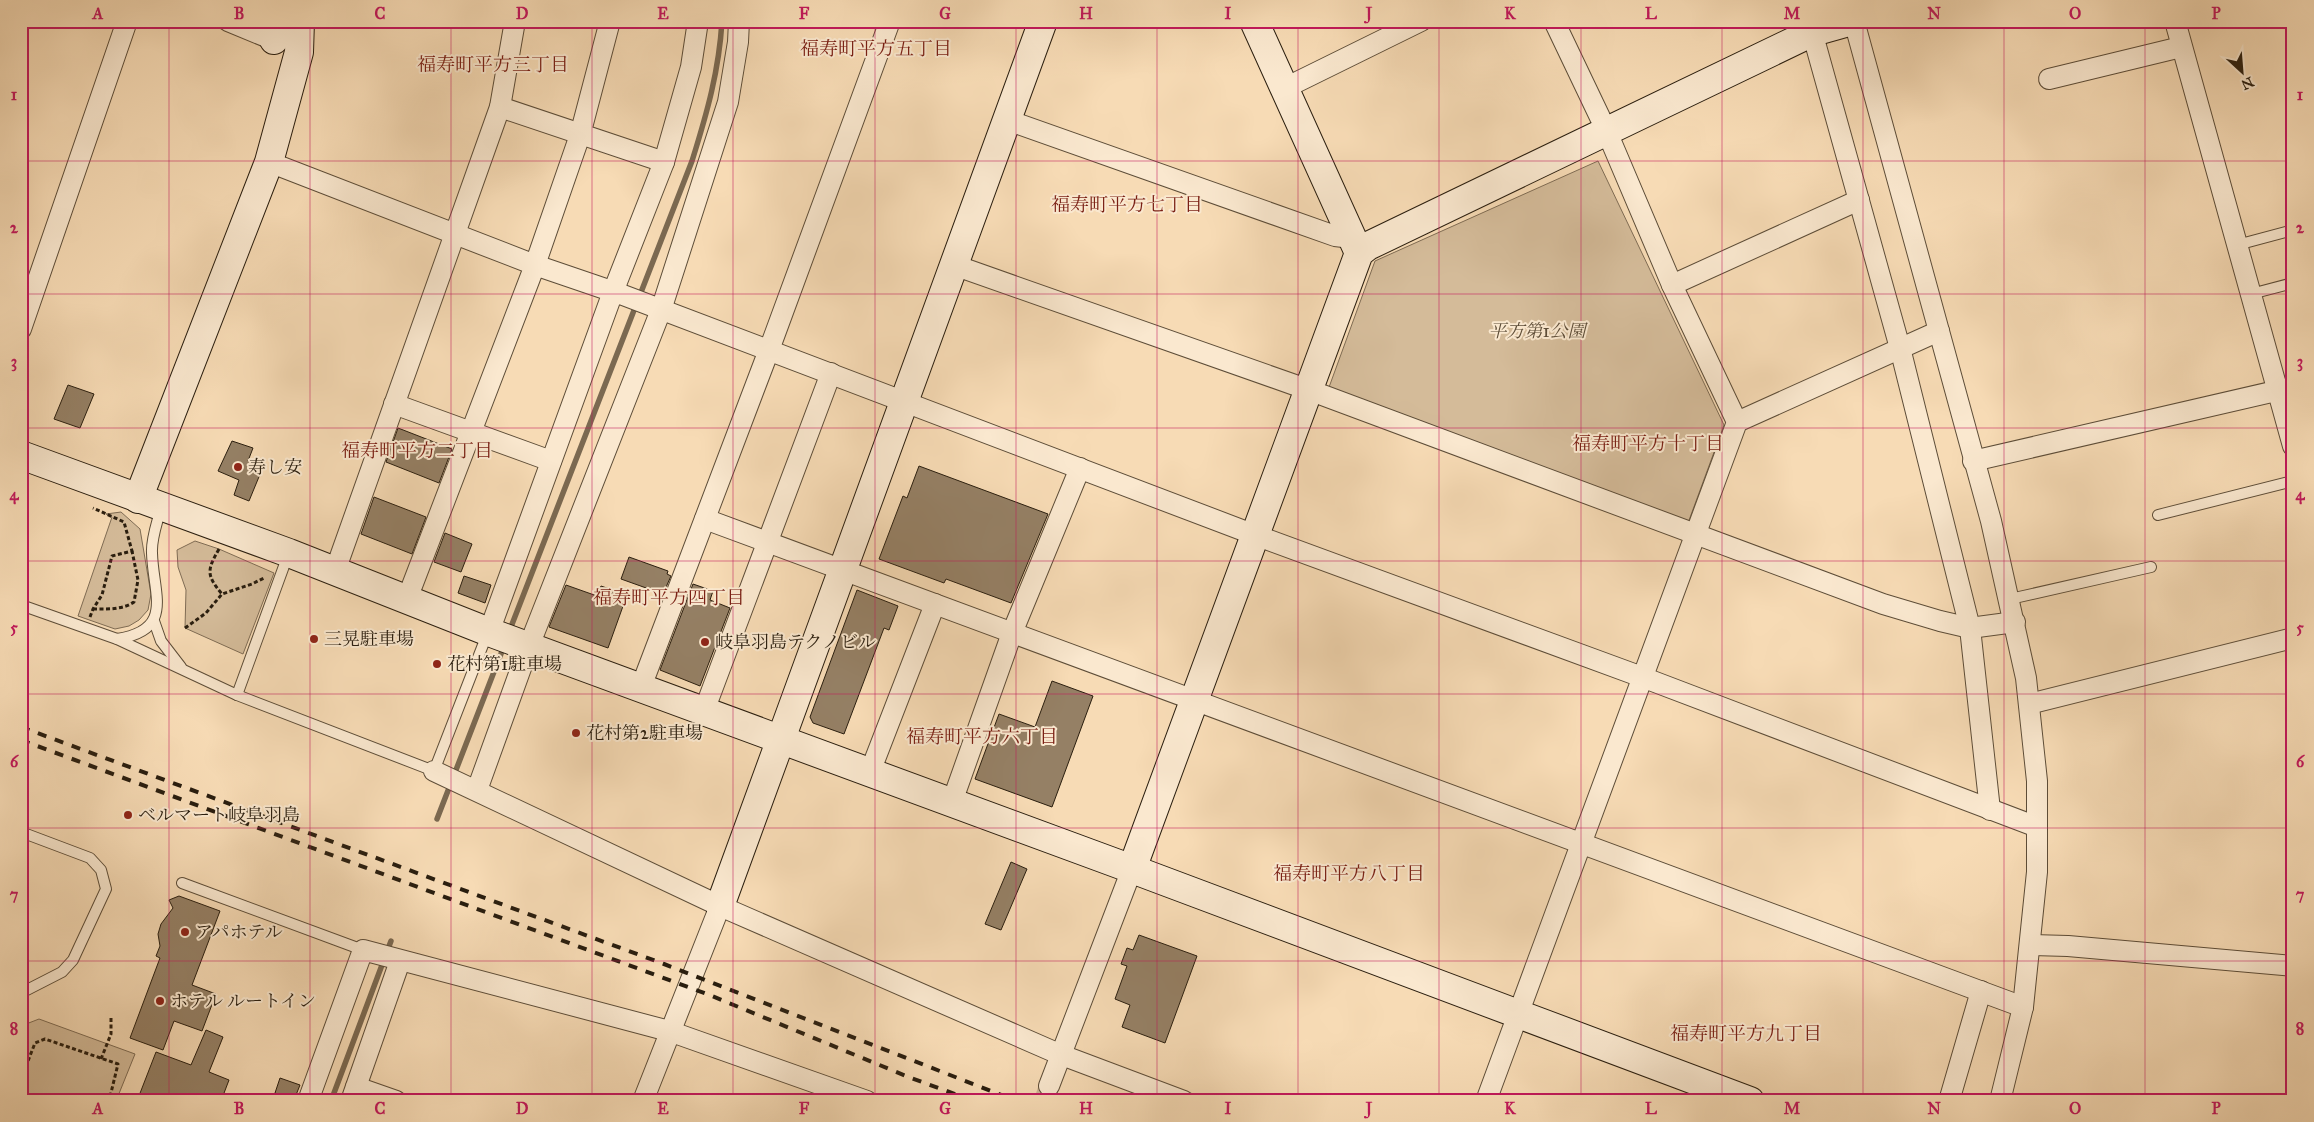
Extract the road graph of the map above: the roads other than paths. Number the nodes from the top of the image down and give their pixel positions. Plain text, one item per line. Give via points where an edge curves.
1 (127, 21) edge
2 (228, 21) edge
3 (300, 21) edge
4 (515, 21) edge
5 (610, 21) edge
6 (698, 21) edge
7 (739, 21) edge
8 (890, 21) edge
9 (1043, 21) edge
10 (1254, 21) edge
11 (1422, 21) edge
12 (1554, 21) edge
13 (1853, 21) edge
14 (2175, 21) edge
15 (1811, 27) edge
16 (274, 31) edge
17 (2181, 47) junction
18 (2049, 79) dead end
19 (1285, 88) junction
20 (500, 107) junction
21 (1007, 120) junction
22 (1606, 132) junction
23 (580, 135) junction
24 (269, 162) junction
25 (664, 162) junction
26 (1859, 200) junction
27 (2293, 230) edge
28 (454, 233) junction
29 (2237, 244) junction
30 (1356, 246) junction
31 (535, 265) junction
32 (954, 266) junction
33 (2293, 283) edge
34 (1672, 286) junction
35 (618, 294) junction
36 (2251, 294) junction
37 (654, 307) junction
38 (21, 329) edge
39 (1939, 331) junction
40 (1900, 348) junction
41 (769, 350) junction
42 (831, 373) junction
43 (2285, 389) edge
44 (1309, 390) junction
45 (904, 401) junction
46 (394, 404) junction
47 (1737, 422) junction
48 (471, 431) junction
49 (2293, 446) edge
50 (21, 455) edge
51 (552, 461) junction
52 (1973, 461) junction
53 (1080, 468) junction
54 (2293, 481) edge
55 (150, 503) junction
56 (2158, 515) dead end
57 (705, 519) junction
58 (1255, 534) junction
59 (1695, 534) junction
60 (768, 542) junction
61 (289, 553) junction
62 (2151, 567) dead end
63 (842, 570) junction
64 (335, 571) junction
65 (407, 599) junction
66 (2010, 600) junction
67 (935, 604) junction
68 (21, 605) edge
69 (154, 621) junction
70 (2015, 622) junction
71 (1970, 628) junction
72 (1012, 633) junction
73 (2293, 638) edge
74 (507, 639) junction
75 (117, 640) junction
76 (182, 668) junction
77 (1642, 676) junction
78 (641, 687) junction
79 (237, 695) junction
80 (1194, 700) junction
81 (2029, 704) junction
82 (704, 711) junction
83 (781, 739) junction
84 (438, 772) junction
85 (870, 772) junction
86 (469, 787) junction
87 (952, 802) junction
88 (1990, 810) junction
89 (2037, 828) junction
90 (21, 832) edge
91 (1581, 843) junction
92 (1132, 869) junction
93 (182, 883) dead end
94 (720, 906) junction
95 (2031, 945) junction
96 (368, 952) junction
97 (397, 960) junction
98 (2293, 966) edge
99 (1980, 991) junction
100 (21, 993) edge
101 (2023, 1007) junction
102 (1518, 1014) junction
103 (669, 1031) junction
104 (1060, 1054) junction
105 (1049, 1086) tunnel mouth
106 (354, 1094) edge
107 (308, 1101) edge
108 (396, 1101) edge
109 (643, 1101) edge
110 (867, 1101) edge
111 (1184, 1101) edge
112 (1486, 1101) edge
113 (1750, 1101) edge
114 (1949, 1101) edge
115 (2000, 1101) edge

1 - 38 street
2 - 16 street
3 - 24 street via 299,52
4 - 20 street
5 - 23 street
6 - 25 street via 691,67
7 - 37 street via 728,102
8 - 41 street
9 - 21 street
10 - 19 street
11 - 19 street
12 - 22 street
13 - 15 street
13 - 39 street
14 - 17 street
15 - 22 street
15 - 26 street
17 - 18 street
17 - 29 street
19 - 30 street
20 - 23 street
20 - 28 street
21 - 30 street
21 - 32 street
22 - 30 street via 1368,246
22 - 34 street
23 - 25 street
23 - 31 street
24 - 28 street
24 - 55 street
25 - 35 street
26 - 34 street
26 - 40 street
27 - 29 lane
28 - 31 street
28 - 46 street
29 - 36 street
30 - 44 street
31 - 35 street
31 - 48 street
32 - 44 street
32 - 45 street
33 - 36 lane
34 - 47 street
35 - 37 street
35 - 51 street
36 - 43 street
37 - 41 street
37 - 74 street
39 - 40 street
39 - 52 street
40 - 47 street
40 - 71 street
41 - 42 street
41 - 57 street
42 - 45 street
42 - 60 street
43 - 49 street
43 - 52 street
44 - 58 street
44 - 59 street
45 - 53 street
45 - 63 street
46 - 48 street
46 - 64 street
47 - 59 street
48 - 51 street
48 - 65 street
50 - 55 street
51 - 74 street
52 - 66 street
53 - 58 street
53 - 72 street
54 - 56 lane
55 - 61 street
55 - 69 lane via 158,609
57 - 60 street
57 - 78 street
58 - 77 street
58 - 80 street
59 - 71 street via 1883,604
59 - 77 street
60 - 63 street
60 - 82 street
61 - 64 street
61 - 79 lane
62 - 66 lane
63 - 67 street
63 - 83 street
64 - 65 street
65 - 74 street
66 - 70 street
67 - 72 street
67 - 85 street
68 - 75 lane
69 - 75 lane via 136,636
69 - 76 lane via 161,641
70 - 71 street
70 - 81 street
71 - 88 street
72 - 80 street
72 - 87 street
73 - 81 street
74 - 78 street
74 - 84 lane
74 - 86 street
75 - 76 lane
76 - 79 lane
77 - 88 street
77 - 91 street
78 - 82 street
79 - 84 lane
80 - 91 street
80 - 92 street
81 - 89 street via 2037,781
82 - 83 street
83 - 85 street
83 - 94 street
84 - 86 street
85 - 87 street
86 - 94 street
87 - 92 street
88 - 89 street
89 - 95 street
90 - 100 lane via 90,858 101,870 106,889 73,960 62,972
91 - 99 street
91 - 102 street
92 - 102 street
92 - 104 street
93 - 96 lane
94 - 103 street
94 - 104 street
95 - 98 street
95 - 101 street
96 - 97 street
96 - 107 street
97 - 103 street
97 - 106 street
99 - 101 street
99 - 114 street
101 - 115 street
102 - 112 street
102 - 113 street
103 - 109 street
103 - 110 street
104 - 105 street
104 - 111 street
106 - 108 street

